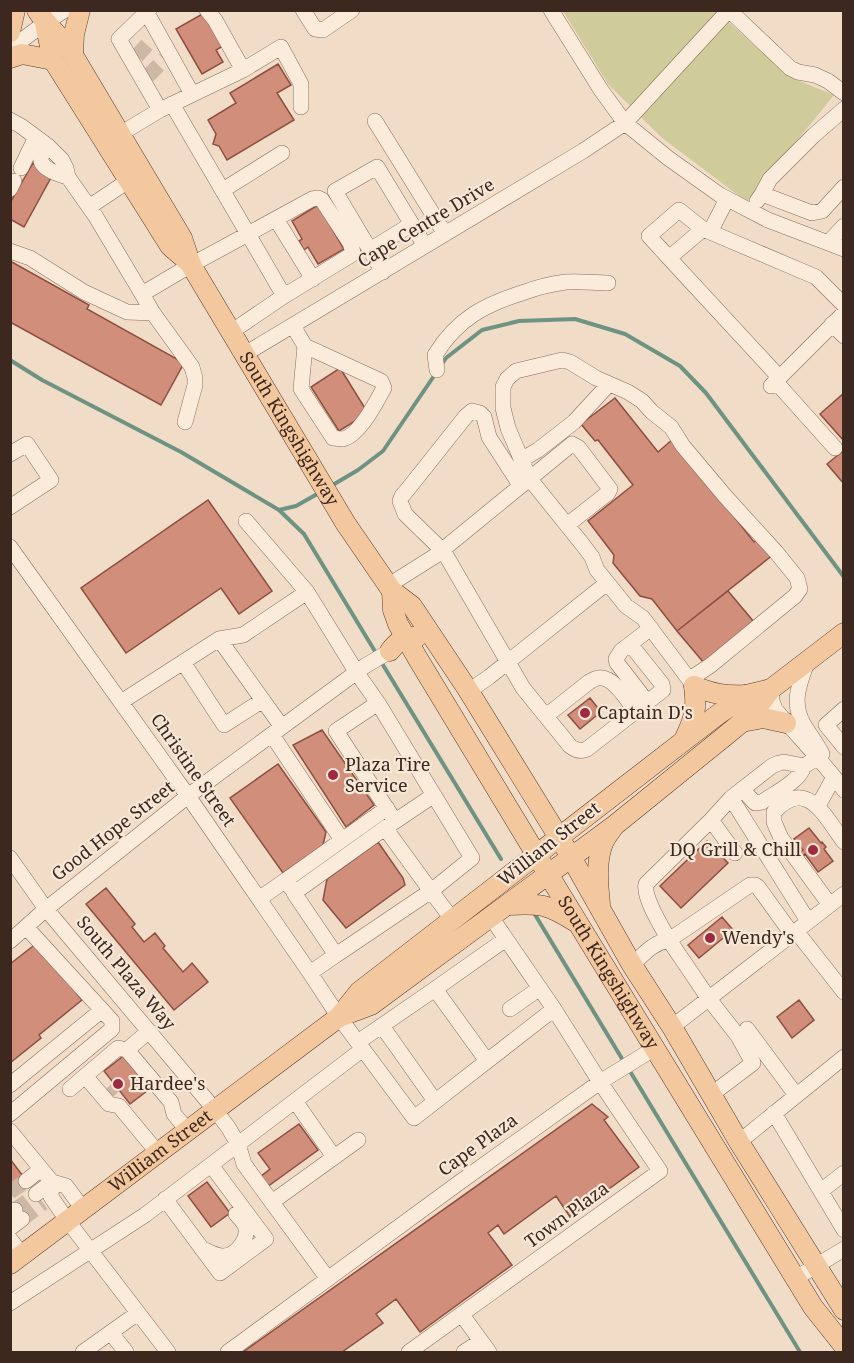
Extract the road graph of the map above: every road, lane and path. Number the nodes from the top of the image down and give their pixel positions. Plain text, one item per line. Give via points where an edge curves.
1 (15, 10) edge
2 (65, 10) edge
3 (80, 10) edge
4 (207, 10) edge
5 (303, 10) edge
6 (352, 10) edge
7 (551, 10) edge
8 (729, 10) edge
9 (148, 12) edge
10 (41, 17) edge
11 (10, 32) edge
12 (10, 49) edge
13 (74, 55) junction
14 (10, 58) edge
15 (53, 60) junction
16 (243, 70) junction
17 (843, 93) edge
18 (192, 94) junction
19 (166, 107) junction
20 (301, 107) dead end
21 (843, 111) edge
22 (10, 120) edge
23 (375, 121) dead end
24 (625, 123) junction
25 (130, 128) dead end
26 (36, 137) junction
27 (282, 153) dead end
28 (14, 175) edge
29 (128, 181) junction
30 (843, 187) edge
31 (223, 190) junction
32 (762, 194) junction
33 (728, 199) junction
34 (89, 207) junction
35 (752, 212) junction
36 (276, 219) junction
37 (412, 224) junction
38 (843, 226) edge
39 (707, 230) junction
40 (248, 234) junction
41 (445, 234) junction
42 (828, 243) junction
43 (425, 246) junction
44 (843, 249) edge
45 (370, 250) junction
46 (10, 251) edge
47 (669, 258) junction
48 (191, 265) junction
49 (383, 272) junction
50 (313, 279) junction
51 (608, 283) dead end
52 (142, 294) junction
53 (284, 296) junction
54 (843, 305) edge
55 (153, 312) junction
56 (843, 313) edge
57 (832, 324) junction
58 (293, 326) junction
59 (231, 332) junction
60 (843, 336) edge
61 (305, 346) junction
62 (245, 354) junction
63 (437, 370) dead end
64 (775, 381) junction
65 (609, 384) junction
66 (185, 422) dead end
67 (835, 448) dead end
68 (10, 454) edge
69 (521, 460) junction
70 (525, 481) junction
71 (10, 507) edge
72 (246, 521) dead end
73 (567, 525) junction
74 (10, 548) edge
75 (442, 550) junction
76 (607, 583) junction
77 (391, 588) junction
78 (307, 592) junction
79 (651, 627) junction
80 (840, 635) edge
81 (405, 637) junction
82 (219, 639) junction
83 (630, 644) junction
84 (440, 649) junction
85 (390, 651) junction
86 (418, 658) junction
87 (183, 662) junction
88 (507, 662) junction
89 (807, 662) junction
90 (361, 669) junction
91 (692, 683) junction
92 (771, 689) junction
93 (469, 692) junction
94 (746, 695) junction
95 (263, 700) junction
96 (121, 702) junction
97 (378, 703) junction
98 (642, 707) junction
99 (843, 709) edge
100 (546, 716) junction
101 (742, 722) junction
102 (786, 723) junction
103 (277, 731) junction
104 (684, 740) junction
105 (843, 747) edge
106 (843, 754) edge
107 (821, 767) junction
108 (843, 790) edge
109 (736, 794) junction
110 (434, 795) junction
111 (188, 796) junction
112 (536, 801) junction
113 (818, 806) junction
114 (591, 812) junction
115 (389, 819) junction
116 (711, 820) junction
117 (517, 823) junction
118 (615, 825) junction
119 (558, 837) junction
120 (342, 840) junction
121 (843, 842) edge
122 (735, 853) dead end
123 (536, 855) junction
124 (571, 857) junction
125 (10, 858) edge
126 (548, 874) junction
127 (501, 882) junction
128 (290, 886) junction
129 (431, 891) junction
130 (843, 894) edge
131 (259, 899) junction
132 (508, 905) junction
133 (830, 905) junction
134 (46, 909) junction
135 (600, 910) junction
136 (491, 917) junction
137 (452, 919) junction
138 (808, 921) junction
139 (578, 923) junction
140 (26, 927) junction
141 (794, 932) junction
142 (462, 938) junction
143 (506, 939) junction
144 (669, 940) junction
145 (10, 941) edge
146 (336, 955) junction
147 (477, 959) junction
148 (632, 965) junction
149 (310, 973) junction
150 (113, 988) junction
151 (540, 988) junction
152 (435, 989) junction
153 (843, 992) edge
154 (709, 999) junction
155 (99, 1006) junction
156 (510, 1009) dead end
157 (554, 1009) junction
158 (339, 1017) junction
159 (382, 1026) junction
160 (672, 1027) junction
161 (747, 1029) dead end
162 (149, 1031) junction
163 (361, 1046) junction
164 (127, 1050) junction
165 (646, 1053) junction
166 (843, 1057) edge
167 (486, 1061) junction
168 (88, 1073) junction
169 (600, 1082) junction
170 (10, 1084) edge
171 (70, 1089) dead end
172 (712, 1094) junction
173 (796, 1095) junction
174 (295, 1101) junction
175 (435, 1101) junction
176 (215, 1110) junction
177 (774, 1113) junction
178 (10, 1114) edge
179 (10, 1131) edge
180 (188, 1131) junction
181 (358, 1140) dead end
182 (739, 1142) junction
183 (238, 1144) junction
184 (158, 1152) junction
185 (334, 1157) junction
186 (207, 1168) junction
187 (41, 1169) junction
188 (843, 1173) edge
189 (26, 1181) tunnel mouth
190 (820, 1191) junction
191 (165, 1199) junction
192 (272, 1202) junction
193 (75, 1215) junction
194 (843, 1230) edge
195 (201, 1248) junction
196 (843, 1249) edge
197 (91, 1250) junction
198 (14, 1252) edge
199 (815, 1266) junction
200 (796, 1278) junction
201 (328, 1279) junction
202 (10, 1303) edge
203 (843, 1310) edge
204 (138, 1313) junction
205 (462, 1315) junction
206 (111, 1332) junction
207 (843, 1346) edge
208 (485, 1347) edge
209 (83, 1353) edge
210 (126, 1353) edge
211 (168, 1353) edge
212 (228, 1353) edge
213 (410, 1353) edge
214 (464, 1353) edge

1 - 11 main road
2 - 10 street
3 - 13 main road
4 - 16 street
5 - 6 street via 315,29 323,30
7 - 24 street
8 - 17 street via 790,68 828,81
8 - 24 street, Cape Centre Drive
9 - 18 street via 155,36
9 - 19 street via 119,39
10 - 12 street
10 - 13 main road, South Kingshighway
10 - 15 main road, South Kingshighway
13 - 48 main road, South Kingshighway via 182,238
14 - 15 main road via 22,54
15 - 29 main road, South Kingshighway
16 - 18 street
16 - 20 street via 281,47 301,84
18 - 19 street
19 - 25 street
19 - 31 street
21 - 32 street via 770,179
22 - 26 street
23 - 41 street
24 - 33 street
24 - 41 street, Cape Centre Drive
26 - 28 street
26 - 34 street via 62,160 68,177
27 - 31 street
29 - 34 street
29 - 48 main road, South Kingshighway via 170,246
30 - 32 street via 822,211 812,213
31 - 40 street
32 - 35 street
33 - 35 street
33 - 39 street
34 - 52 street
35 - 42 street
36 - 40 street
36 - 50 street
36 - 50 street via 318,198 350,243 351,255
37 - 43 street
37 - 45 street
37 - 45 street via 377,167 335,191
38 - 42 street
39 - 47 street
39 - 47 street via 679,210 649,236
39 - 54 street via 816,277
40 - 48 street
40 - 53 street
41 - 43 street, Cape Centre Drive
42 - 44 street
43 - 49 street, Cape Centre Drive
45 - 49 street
46 - 55 street via 30,258 84,292 127,312
47 - 64 street
48 - 52 street
48 - 59 main road, South Kingshighway
49 - 58 street, Cape Centre Drive
50 - 53 street
51 - 63 street via 545,285 498,300 477,311 444,340 435,355
52 - 55 street
53 - 59 street
55 - 66 street via 192,367 195,385
56 - 57 street
57 - 60 street
57 - 64 street
58 - 61 street
58 - 62 street, Cape Centre Drive
59 - 62 main road, South Kingshighway
61 - 61 street via 381,381 384,388 370,413 342,440 333,438 301,389
62 - 77 main road, South Kingshighway via 346,524
64 - 67 street
65 - 69 street via 574,422
65 - 69 street via 562,360 511,374 503,387 503,408
65 - 91 street via 642,401 672,427 682,446 776,552 800,586 795,596
68 - 71 street via 27,444 51,480
69 - 70 street
70 - 73 street
70 - 73 street via 569,445 579,448 610,489
70 - 75 street
70 - 75 street via 489,437 484,417 470,413 400,501 405,514
72 - 78 street
73 - 76 street
74 - 96 street, Christine Street
75 - 77 street
75 - 88 street
76 - 79 street
76 - 88 street
77 - 81 main road, South Kingshighway via 393,610
77 - 84 main road, South Kingshighway via 412,606
78 - 82 street via 243,635
78 - 90 street
79 - 83 street
79 - 91 street
80 - 89 main road, William Street
81 - 84 main road via 423,638
81 - 85 main road
81 - 86 main road, South Kingshighway
82 - 87 street
82 - 95 street
83 - 98 street via 616,659
83 - 98 street via 663,687
84 - 93 main road, South Kingshighway
85 - 86 main road
85 - 90 street, Good Hope Street
86 - 117 main road, South Kingshighway
87 - 95 street via 224,724
87 - 96 street
88 - 93 street
88 - 100 street
89 - 92 main road, William Street
89 - 107 street via 798,688 797,706 823,756
90 - 97 street
90 - 103 street, Good Hope Street
91 - 94 main road via 727,696
91 - 104 main road via 694,719
92 - 94 main road, William Street
92 - 101 main road, William Street
92 - 102 street via 772,701
93 - 112 main road, South Kingshighway
94 - 104 main road, William Street
95 - 103 street
96 - 111 street, Christine Street
97 - 110 street
97 - 115 street via 336,730
98 - 100 street via 602,677 589,682
98 - 100 street via 584,751 570,746
99 - 105 street via 826,724
101 - 102 main road via 763,718
101 - 118 main road, William Street
102 - 107 street
103 - 111 street, Good Hope Street
103 - 120 street
104 - 114 main road, William Street
106 - 107 street
107 - 108 street
107 - 109 street via 779,763
107 - 109 street via 803,771 762,802 755,803
107 - 113 street
109 - 116 street
109 - 138 street
110 - 115 street
110 - 129 street via 472,858
111 - 131 street, Christine Street
111 - 134 street, Good Hope Street
112 - 114 main road via 568,814
112 - 119 main road, South Kingshighway
113 - 121 street
113 - 133 street via 801,797 788,800 774,812 774,822 781,838
114 - 119 main road, William Street
115 - 120 street
115 - 128 street
115 - 129 street
116 - 122 street
116 - 144 street via 646,884 645,892
117 - 123 main road, South Kingshighway
117 - 127 main road via 512,862
118 - 124 main road, William Street
118 - 135 main road via 602,844 598,864
119 - 123 main road, William Street
119 - 124 main road, South Kingshighway
120 - 128 street
123 - 126 main road, South Kingshighway
123 - 127 main road, William Street
124 - 126 main road, William Street
124 - 135 main road, South Kingshighway
125 - 134 street, South Plaza Way
126 - 132 main road, William Street
126 - 139 main road, South Kingshighway
127 - 137 main road, William Street
128 - 131 street
128 - 146 street
129 - 137 street
129 - 146 street
130 - 133 street
131 - 149 street, Christine Street
132 - 136 main road, William Street
132 - 139 main road via 545,905
133 - 138 street
134 - 140 street, Good Hope Street
134 - 150 street, South Plaza Way
135 - 148 main road, South Kingshighway
136 - 142 main road, William Street
136 - 143 street
137 - 158 main road, William Street via 359,992
138 - 141 street
139 - 165 main road, South Kingshighway
140 - 145 street, Good Hope Street
140 - 155 street
141 - 144 street via 758,887 750,885
141 - 153 street
141 - 154 street
142 - 147 street
142 - 158 main road, William Street via 371,1005
143 - 147 street
143 - 151 street
144 - 148 street via 652,946
144 - 154 street
146 - 149 street
147 - 152 street
148 - 160 main road, South Kingshighway
149 - 158 street, Christine Street
150 - 155 street
150 - 162 street, South Plaza Way
151 - 156 street
151 - 157 street
152 - 159 street
152 - 167 street
154 - 160 street
154 - 172 street via 753,1063
155 - 170 street
155 - 178 street via 112,1021 112,1029
157 - 167 street
157 - 169 street
158 - 163 street
158 - 176 main road, William Street
159 - 163 street
159 - 175 street
160 - 172 main road, South Kingshighway
161 - 173 street
162 - 164 street
162 - 176 street, South Plaza Way
163 - 174 street
163 - 175 street via 414,1118
164 - 168 street via 118,1048
164 - 180 street via 171,1102
165 - 169 street, Cape Plaza
165 - 200 main road, South Kingshighway
166 - 173 street
167 - 175 street
168 - 171 street
168 - 184 street via 109,1104 113,1097
169 - 201 street, Cape Plaza
169 - 205 street, Town Plaza via 660,1171
172 - 182 main road, South Kingshighway
173 - 177 street
174 - 183 street
174 - 185 street
176 - 180 main road, William Street
176 - 183 street
177 - 182 street
177 - 190 street
179 - 187 street
180 - 184 main road, William Street
181 - 185 street
182 - 199 main road, South Kingshighway
183 - 186 street
183 - 192 street via 244,1164
184 - 193 main road, William Street
185 - 192 street
186 - 191 street
186 - 195 street via 245,1226 245,1239 226,1256
186 - 195 street via 266,1239 220,1274
187 - 189 street
187 - 193 street via 45,1194
188 - 190 street
190 - 194 street
191 - 195 street
191 - 197 street
192 - 201 street
193 - 197 street
193 - 198 main road, William Street
196 - 199 street
197 - 202 street
197 - 204 street
199 - 200 street
199 - 203 main road, South Kingshighway
200 - 207 main road, South Kingshighway
201 - 212 street, Cape Plaza
204 - 206 street
204 - 211 street
205 - 208 street
205 - 213 street, Town Plaza
206 - 209 street
206 - 210 street
208 - 214 street

